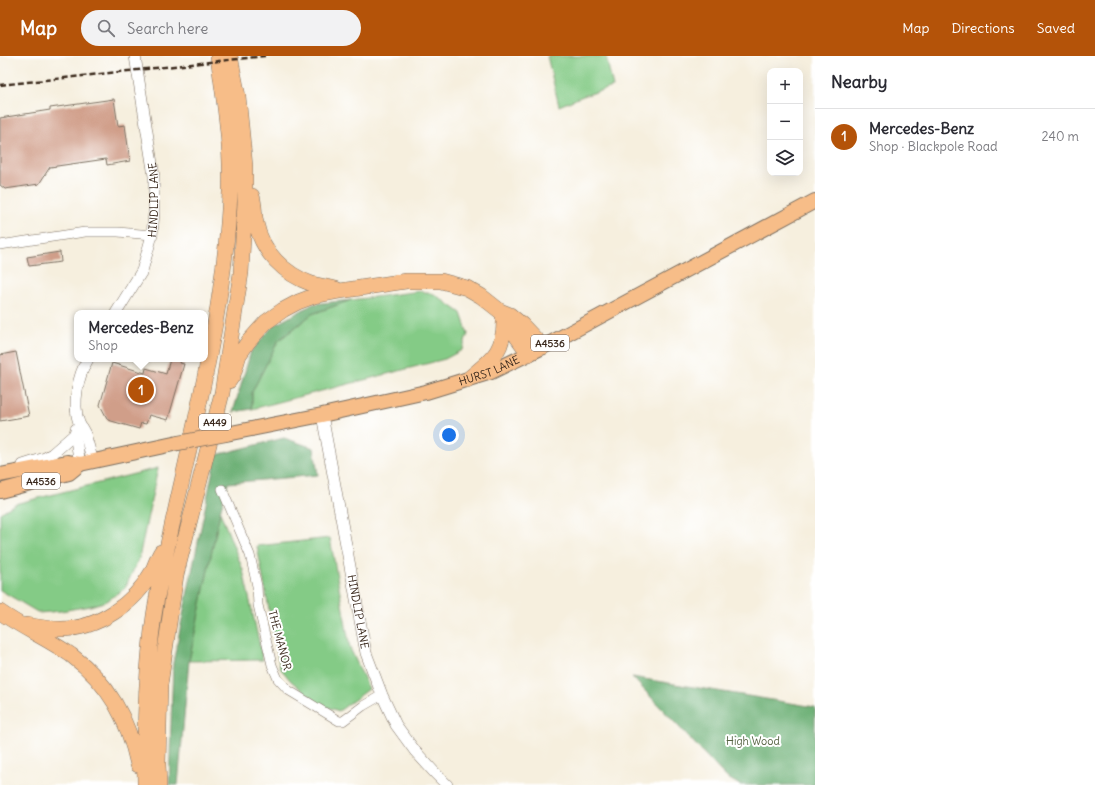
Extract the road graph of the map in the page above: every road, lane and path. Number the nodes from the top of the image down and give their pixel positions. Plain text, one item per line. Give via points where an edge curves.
1 (135, 56) edge
2 (218, 56) edge
3 (230, 56) edge
4 (245, 166) junction
5 (815, 201) edge
6 (152, 235) junction
7 (0, 245) edge
8 (340, 291) junction
9 (118, 310) edge
10 (502, 316) junction
11 (543, 347) junction
12 (529, 354) junction
13 (208, 361) edge
14 (86, 362) edge
15 (208, 362) edge
16 (467, 380) junction
17 (222, 394) junction
18 (322, 416) junction
19 (78, 422) junction
20 (75, 434) junction
21 (86, 463) junction
22 (6, 474) edge
23 (222, 489) dead end
24 (0, 491) edge
25 (170, 537) junction
26 (0, 612) edge
27 (18, 623) junction
28 (382, 695) junction
29 (144, 785) edge
30 (159, 785) edge
31 (447, 785) edge

1 - 6 street, HINDLIP LANE via 154,176
2 - 13 highway, A449 via 229,131 230,191 226,252
3 - 4 highway, A449 via 238,96
4 - 8 highway via 256,223 268,251 286,270 312,283
4 - 17 highway, A449 via 241,273
5 - 11 main road, HURST LANE / A4536
6 - 7 street via 85,232
6 - 9 street, HINDLIP LANE via 142,271
8 - 10 highway via 406,281 441,281 467,288 482,296
8 - 17 highway via 298,302 266,322 240,355 233,375
10 - 11 highway via 510,315
10 - 12 highway
10 - 16 highway via 503,337 498,352
11 - 12 main road, HURST LANE / A4536
12 - 16 main road, HURST LANE / A4536
14 - 19 street via 77,390
15 - 25 highway, A449
16 - 18 main road, HURST LANE / A4536
17 - 30 highway, A449 via 176,575 160,685
18 - 21 main road, HURST LANE / A4536, bridge
18 - 28 street, HINDLIP LANE via 366,653
19 - 20 street
19 - 21 street via 85,433
20 - 21 street
20 - 22 street via 52,454
21 - 22 main road, A4536 via 67,462
21 - 24 main road, A4536 via 69,473
23 - 28 street, THE MANOR via 250,555 268,650 278,679 288,690 339,721 344,721
25 - 27 highway via 143,584 123,606 109,615 94,623 61,629
25 - 29 highway, A449 via 157,598 149,659 145,698
26 - 27 highway
27 - 29 highway via 70,655 100,681 113,698 131,735
28 - 31 street, HINDLIP LANE via 396,725

